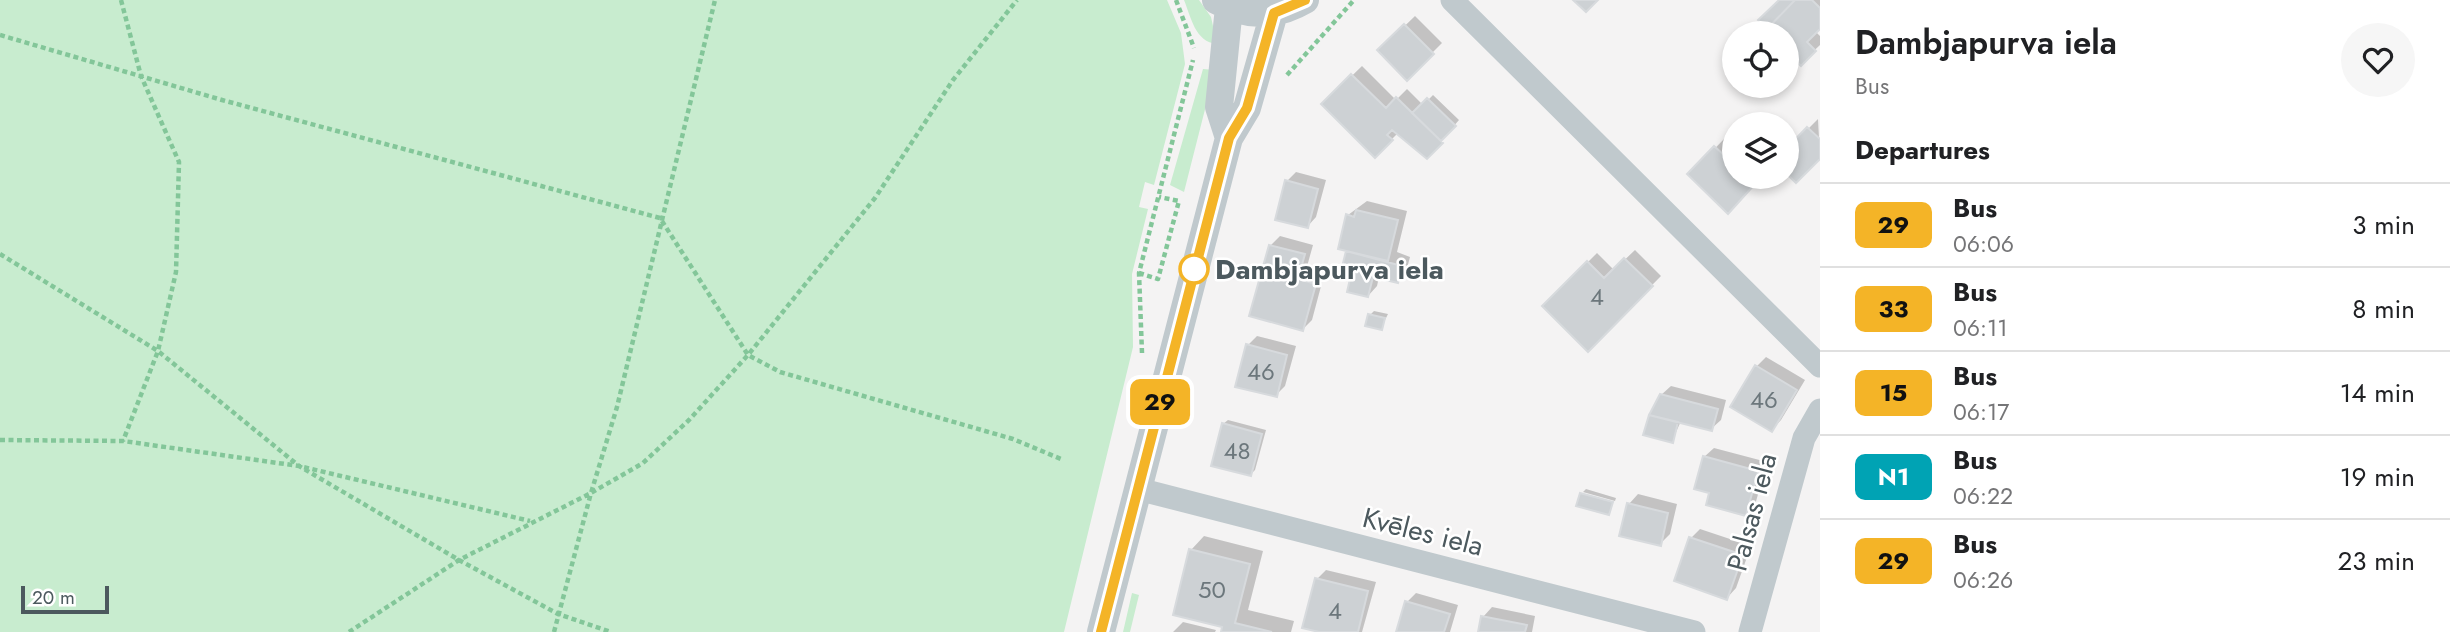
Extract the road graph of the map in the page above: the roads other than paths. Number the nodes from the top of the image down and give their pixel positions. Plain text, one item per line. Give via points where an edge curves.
1 (1305, 0) edge
2 (1452, 0) edge
3 (1223, 4) edge
4 (1274, 13) junction
5 (1229, 138) junction
6 (1820, 366) edge
7 (1820, 410) edge
8 (1138, 489) junction
9 (1101, 632) edge
10 (1694, 632) edge
11 (1750, 632) edge

1 - 4 street
2 - 6 street
3 - 4 street via 1252,14
3 - 5 street via 1219,107
4 - 5 street via 1247,108
5 - 8 street
7 - 11 street, Palsas iela via 1804,438
8 - 9 street
8 - 10 street, Kvēles iela

